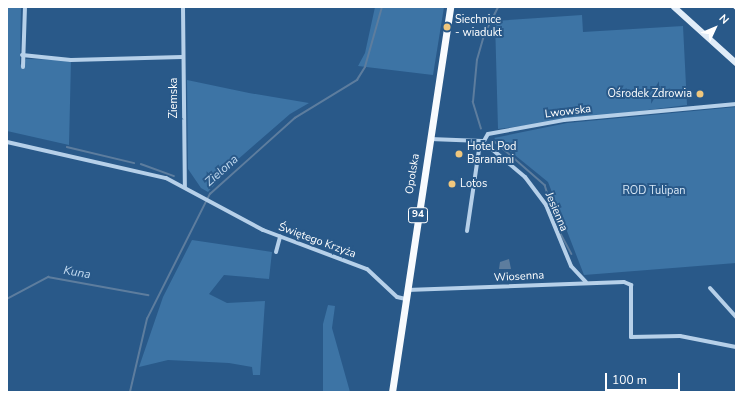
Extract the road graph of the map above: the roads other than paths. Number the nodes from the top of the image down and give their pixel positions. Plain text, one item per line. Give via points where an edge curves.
1 (25, 7) edge
2 (183, 7) edge
3 (450, 7) edge
4 (674, 7) edge
5 (22, 55) junction
6 (182, 57) junction
7 (736, 63) edge
8 (24, 67) dead end
9 (736, 104) edge
10 (430, 139) junction
11 (7, 142) edge
12 (482, 142) junction
13 (185, 187) junction
14 (467, 231) dead end
15 (280, 237) junction
16 (276, 252) dead end
17 (586, 282) junction
18 (710, 288) dead end
19 (407, 290) junction
20 (406, 299) junction
21 (736, 317) edge
22 (736, 348) edge
23 (392, 392) edge

1 - 5 street
2 - 6 street, Ziemska
3 - 10 main road, Opolska / 94
4 - 7 street
5 - 6 street via 71,60
5 - 8 street
6 - 13 street, Ziemska
9 - 12 street, Lwowska via 564,120 492,132
10 - 12 street
10 - 19 main road, Opolska / 94
11 - 13 street via 151,174
12 - 14 street
12 - 17 street, Jesienna via 534,186 571,266
13 - 15 street, Świętego Krzyża
15 - 16 street
15 - 20 street, Świętego Krzyża via 367,269 397,297
17 - 19 street, Wiosenna
17 - 22 street, Wiosenna via 632,285 632,337 680,336
18 - 21 street
19 - 20 main road, Opolska / 94
20 - 23 main road, Opolska / 94

